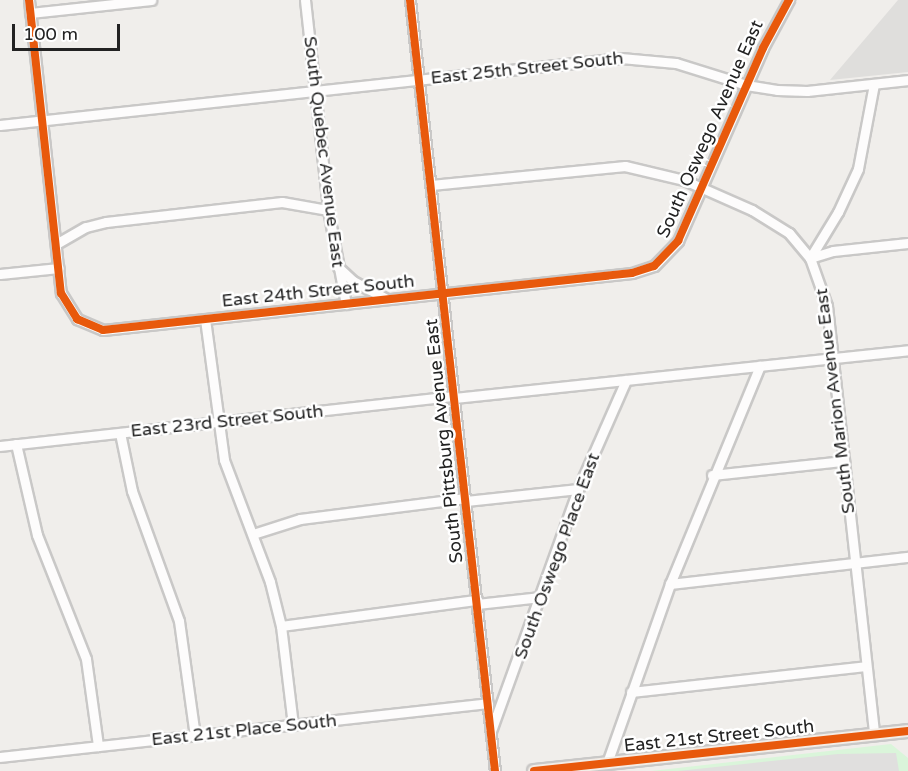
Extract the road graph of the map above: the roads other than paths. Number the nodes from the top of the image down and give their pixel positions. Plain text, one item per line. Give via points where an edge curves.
1 (29, 0) edge
2 (151, 0) edge
3 (410, 0) edge
4 (789, 0) edge
5 (304, 1) edge
6 (30, 13) junction
7 (419, 79) junction
8 (908, 80) edge
9 (873, 84) junction
10 (746, 85) junction
11 (315, 90) junction
12 (42, 121) junction
13 (0, 125) edge
14 (431, 185) junction
15 (702, 187) junction
16 (328, 210) junction
17 (908, 243) edge
18 (56, 244) junction
19 (810, 258) junction
20 (654, 266) joint
21 (338, 267) junction
22 (59, 268) junction
23 (0, 274) edge
24 (443, 292) junction
25 (388, 299) junction
26 (346, 304) junction
27 (205, 319) junction
28 (908, 350) edge
29 (833, 358) junction
30 (760, 366) junction
31 (626, 380) junction
32 (454, 397) junction
33 (218, 422) junction
34 (120, 432) junction
35 (16, 444) junction
36 (0, 446) edge
37 (844, 461) junction
38 (712, 475) junction
39 (578, 489) junction
40 (466, 500) junction
41 (253, 534) junction
42 (908, 557) edge
43 (854, 563) junction
44 (670, 584) junction
45 (541, 597) junction
46 (477, 602) junction
47 (281, 626) junction
48 (866, 666) junction
49 (631, 692) junction
50 (488, 703) junction
51 (293, 725) junction
52 (908, 730) edge
53 (491, 733) junction
54 (874, 734) junction
55 (195, 736) junction
56 (98, 746) junction
57 (0, 757) edge
58 (607, 763) junction
59 (495, 771) edge
60 (534, 771) edge

1 - 6 street
2 - 6 street
3 - 7 street, South Pittsburg Avenue East
4 - 10 street, South Oswego Avenue East
5 - 11 street, South Quebec Avenue East
6 - 12 street
7 - 10 street, East 25th Street South via 638,58 676,63
7 - 11 street, East 25th Street South
7 - 14 street, South Pittsburg Avenue East
8 - 9 street, East 25th Street South
9 - 10 street, East 25th Street South via 807,91
9 - 19 street via 858,169
10 - 15 street, South Oswego Avenue East
11 - 12 street, East 25th Street South
11 - 16 street, South Quebec Avenue East
12 - 13 street, East 25th Street South
12 - 18 street
14 - 15 street, South Marion Avenue East via 625,166 660,172
14 - 24 street, South Pittsburg Avenue East
15 - 19 street, South Marion Avenue East via 781,227
15 - 20 street, South Oswego Avenue East via 678,241
16 - 18 street via 293,202 106,222 86,227
16 - 21 street, South Quebec Avenue East
17 - 19 street via 833,251
18 - 22 street
19 - 29 street, South Marion Avenue East via 825,292
20 - 24 street, East 24th Street South via 633,273
21 - 25 street via 358,284
21 - 26 street, South Quebec Avenue East
22 - 23 street
22 - 27 street, East 24th Street South via 65,305 85,325 103,330
24 - 25 street, East 24th Street South
24 - 32 street, South Pittsburg Avenue East
25 - 26 street, East 24th Street South
26 - 27 street, East 24th Street South
27 - 33 street
28 - 29 street, East 23rd Street South
29 - 30 street, East 23rd Street South
29 - 37 street, South Marion Avenue East
30 - 31 street, East 23rd Street South
30 - 38 street
31 - 32 street, East 23rd Street South
31 - 39 street, South Oswego Place East
32 - 33 street, East 23rd Street South
32 - 40 street, South Pittsburg Avenue East
33 - 34 street, East 23rd Street South
33 - 41 street via 224,460
34 - 35 street, East 23rd Street South
34 - 55 street via 135,502 179,621
35 - 36 street, East 23rd Street South
35 - 56 street via 37,535 86,658
37 - 38 street
37 - 43 street, South Marion Avenue East
38 - 44 street
39 - 40 street
39 - 45 street, South Oswego Place East
40 - 41 street via 300,519
40 - 46 street, South Pittsburg Avenue East
41 - 47 street
42 - 43 street
43 - 44 street
43 - 48 street, South Marion Avenue East
44 - 49 street
45 - 46 street
45 - 53 street, South Oswego Place East
46 - 47 street
46 - 50 street, South Pittsburg Avenue East
47 - 51 street
48 - 49 street
48 - 54 street, South Marion Avenue East
49 - 58 street
50 - 51 street, East 21st Place South
50 - 53 street, South Pittsburg Avenue East
51 - 55 street, East 21st Place South
52 - 54 main road, East 21st Street South
53 - 59 street, South Pittsburg Avenue East
54 - 58 main road, East 21st Street South
55 - 56 street, East 21st Place South
56 - 57 street, East 21st Place South
58 - 60 main road, East 21st Street South

